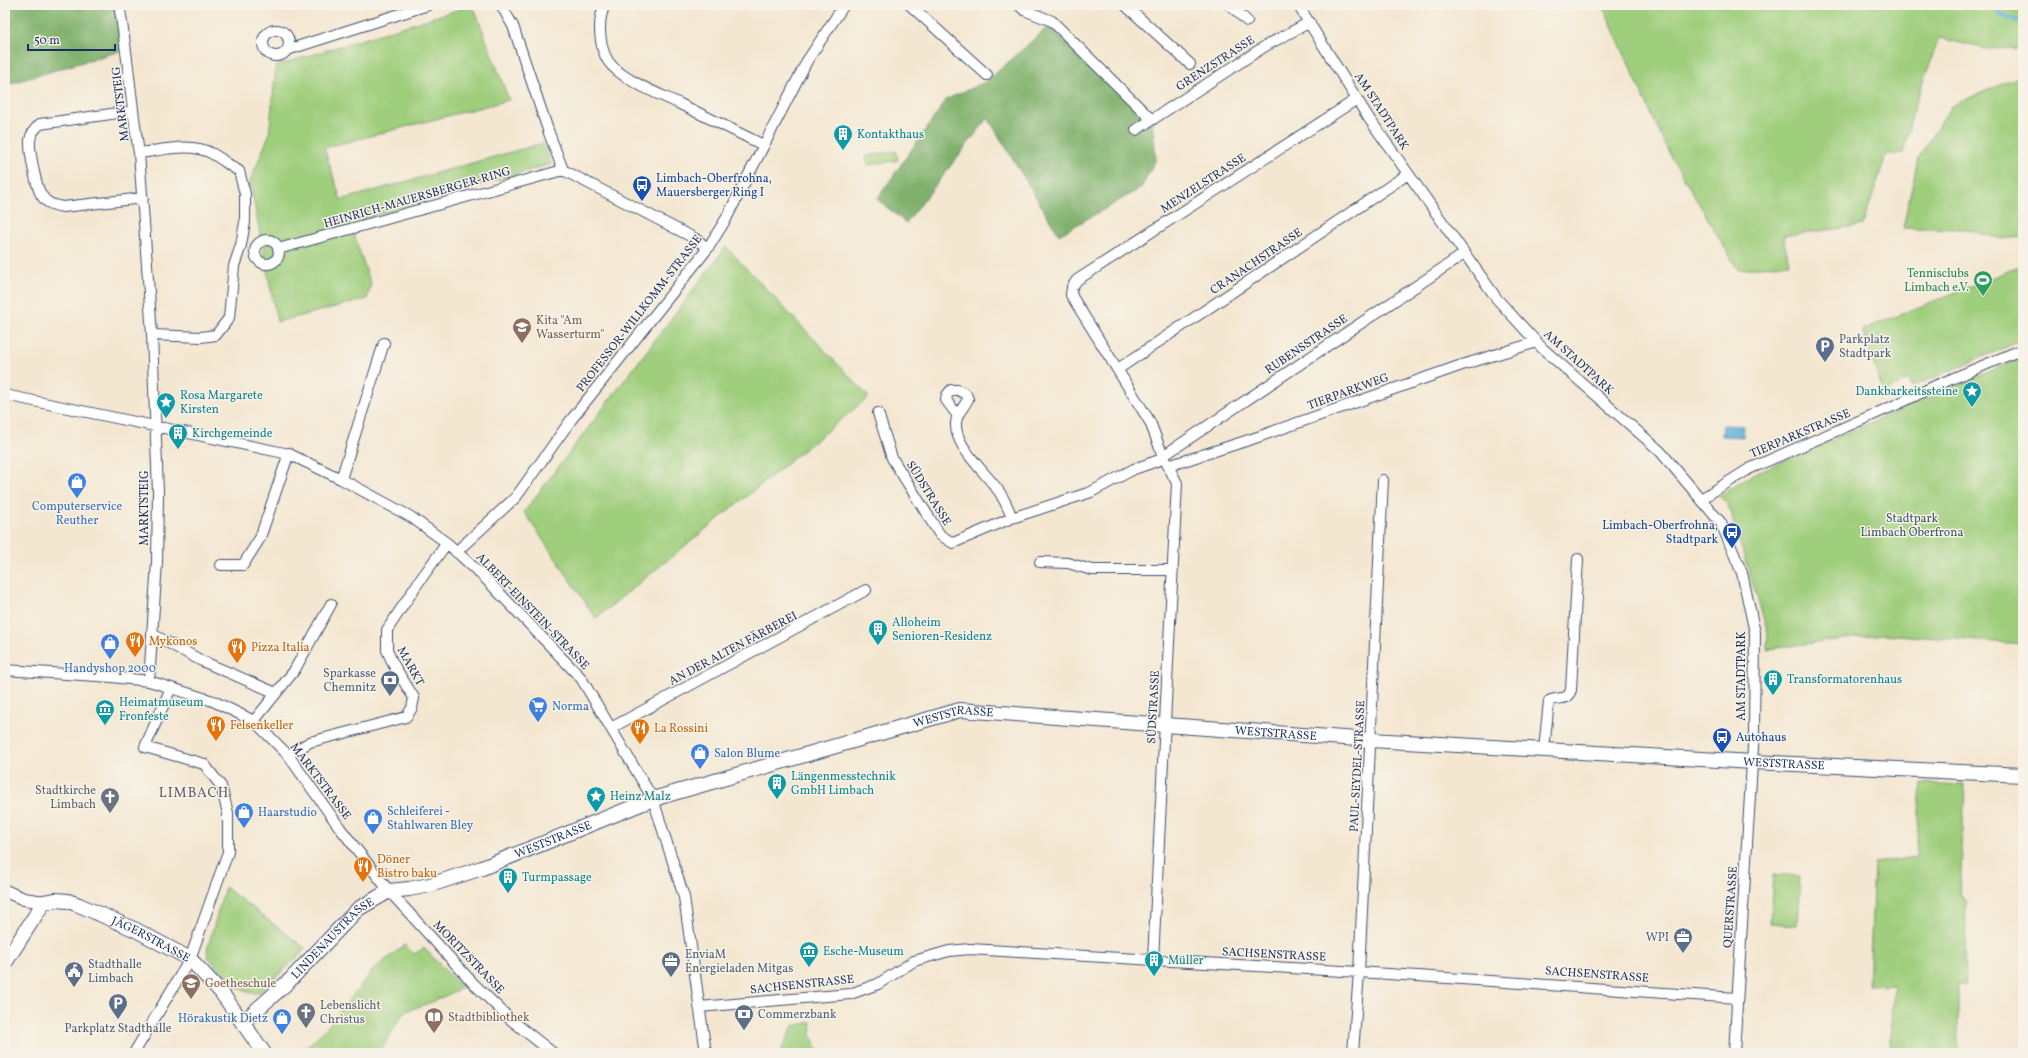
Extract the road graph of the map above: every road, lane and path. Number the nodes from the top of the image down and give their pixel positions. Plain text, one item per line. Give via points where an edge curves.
1 (119, 5) edge
2 (428, 5) edge
3 (500, 5) edge
4 (605, 5) edge
5 (844, 5) edge
6 (910, 5) edge
7 (1019, 5) edge
8 (1125, 5) edge
9 (1230, 5) edge
10 (1298, 5) edge
11 (1247, 22) dead end
12 (1310, 22) junction
13 (287, 50) dead end
14 (1190, 64) dead end
15 (987, 75) dead end
16 (1357, 99) junction
17 (132, 112) junction
18 (1152, 120) junction
19 (1136, 130) dead end
20 (763, 145) junction
21 (139, 154) junction
22 (563, 170) junction
23 (1408, 174) junction
24 (143, 198) junction
25 (708, 248) junction
26 (278, 249) dead end
27 (1464, 254) junction
28 (1071, 295) joint
29 (152, 335) junction
30 (1537, 342) junction
31 (384, 343) dead end
32 (2023, 349) edge
33 (1118, 369) junction
34 (5, 394) edge
35 (878, 413) dead end
36 (958, 416) dead end
37 (156, 425) junction
38 (289, 454) junction
39 (1165, 460) junction
40 (341, 479) junction
41 (1383, 480) dead end
42 (1701, 499) junction
43 (1012, 518) junction
44 (447, 543) junction
45 (456, 552) junction
46 (1578, 559) dead end
47 (1040, 562) dead end
48 (221, 565) dead end
49 (1173, 570) junction
50 (866, 590) dead end
51 (331, 604) dead end
52 (152, 634) junction
53 (5, 670) edge
54 (149, 681) junction
55 (171, 688) junction
56 (276, 693) junction
57 (254, 721) junction
58 (1165, 725) junction
59 (611, 728) junction
60 (1371, 740) junction
61 (1544, 749) junction
62 (288, 755) junction
63 (1753, 762) junction
64 (2023, 775) edge
65 (653, 799) junction
66 (5, 891) edge
67 (388, 891) junction
68 (44, 902) junction
69 (190, 959) junction
70 (1153, 960) junction
71 (5, 963) edge
72 (1359, 972) junction
73 (1737, 998) junction
74 (699, 1007) junction
75 (243, 1022) junction
76 (134, 1053) edge
77 (264, 1053) edge
78 (553, 1053) edge
79 (706, 1053) edge
80 (1353, 1053) edge
81 (1734, 1053) edge

1 - 17 street, MARKTSTEIG via 127,49
2 - 13 street
3 - 22 street via 513,26
4 - 20 street via 601,12 600,27 603,48 609,62 630,79
5 - 20 street, PROFESSOR-WILLKOMM-STRASSE via 807,61
6 - 15 street
7 - 18 street via 1024,10 1052,22
8 - 14 street
9 - 11 street
10 - 12 street, AM STADTPARK
12 - 16 street, AM STADTPARK
12 - 18 street, GRENZSTRASSE via 1267,45
16 - 23 street, AM STADTPARK
16 - 28 street, MENZELSTRASSE via 1077,280
17 - 21 street, MARKTSTEIG
17 - 24 street via 40,124 32,132 30,141 41,195 51,204 64,207
18 - 19 street, GRENZSTRASSE
20 - 25 street, PROFESSOR-WILLKOMM-STRASSE
21 - 24 street, MARKTSTEIG
21 - 29 street, MARKTSTEIG via 194,147 212,153 239,171 245,194 245,222 234,266 229,318 216,335
22 - 25 street via 694,238
22 - 26 street, HEINRICH-MAUERSBERGER-RING
23 - 27 street, AM STADTPARK
23 - 33 street, CRANACHSTRASSE
24 - 29 street, MARKTSTEIG
25 - 45 street, PROFESSOR-WILLKOMM-STRASSE via 571,420 516,497
27 - 30 street, AM STADTPARK via 1497,299
27 - 39 street, RUBENSSTRASSE
28 - 33 street, SÜDSTRASSE
29 - 37 street, MARKTSTEIG
30 - 39 street, TIERPARKWEG via 1458,366 1252,440
30 - 42 street, AM STADTPARK via 1660,451
31 - 40 street
32 - 42 street, TIERPARKSTRASSE via 1749,469
33 - 39 street, SÜDSTRASSE via 1150,422
34 - 37 street, ALBERT-EINSTEIN-STRASSE
35 - 43 street, SÜDSTRASSE via 892,458 940,536 953,543
36 - 43 street via 958,432 963,446 1000,493
37 - 38 street, ALBERT-EINSTEIN-STRASSE
37 - 52 street, MARKTSTEIG via 157,562
38 - 40 street, ALBERT-EINSTEIN-STRASSE
38 - 48 street via 260,538 243,565
39 - 43 street, SÜDSTRASSE via 1134,469 1091,492
39 - 49 street, SÜDSTRASSE via 1177,483
40 - 44 street, ALBERT-EINSTEIN-STRASSE via 411,517
41 - 60 street, PAUL-SEYDEL-STRASSE
42 - 63 street, AM STADTPARK via 1721,523 1742,573 1755,633
44 - 45 street, ALBERT-EINSTEIN-STRASSE
44 - 62 street, MARKT via 387,630 387,650 414,698 412,708 406,717 310,742
45 - 59 street, ALBERT-EINSTEIN-STRASSE via 484,577 581,678
46 - 61 street via 1571,690 1564,699 1549,701
47 - 49 street via 1068,563 1092,570
49 - 58 street, SÜDSTRASSE
50 - 59 street, AN DER ALTEN FÄRBEREI
51 - 56 street via 294,671
52 - 54 street, MARKTSTEIG
52 - 56 street via 202,661
53 - 54 street, MARKTSTRASSE
54 - 55 street, MARKTSTRASSE
55 - 57 street, MARKTSTRASSE via 213,701
55 - 69 street via 145,747 204,764 221,786 228,813 228,852
56 - 57 street
57 - 62 street, MARKTSTRASSE
58 - 60 main road, WESTSTRASSE
58 - 65 main road, WESTSTRASSE via 960,710
58 - 70 street, SÜDSTRASSE
59 - 65 street, ALBERT-EINSTEIN-STRASSE
60 - 61 main road, WESTSTRASSE
60 - 72 street, PAUL-SEYDEL-STRASSE
61 - 63 main road, WESTSTRASSE
62 - 67 street, MARKTSTRASSE
63 - 64 main road, WESTSTRASSE
63 - 73 street, QUERSTRASSE
65 - 67 main road, WESTSTRASSE via 482,868 430,885
65 - 74 street, ALBERT-EINSTEIN-STRASSE via 684,897
66 - 68 street via 24,900
67 - 75 main road, LINDENAUSTRASSE via 358,909 293,977
67 - 78 street, MORITZSTRASSE via 510,1019
68 - 69 main road, JÄGERSTRASSE via 68,901 79,905 136,930
68 - 71 main road
69 - 75 main road, JÄGERSTRASSE via 221,992
69 - 76 street
70 - 72 street, SACHSENSTRASSE
70 - 74 street, SACHSENSTRASSE via 970,949 949,951 914,961 878,984 850,994
72 - 73 street, SACHSENSTRASSE
72 - 80 street, PAUL-SEYDEL-STRASSE
73 - 81 street, QUERSTRASSE
74 - 79 street, ALBERT-EINSTEIN-STRASSE
75 - 77 main road, JÄGERSTRASSE

